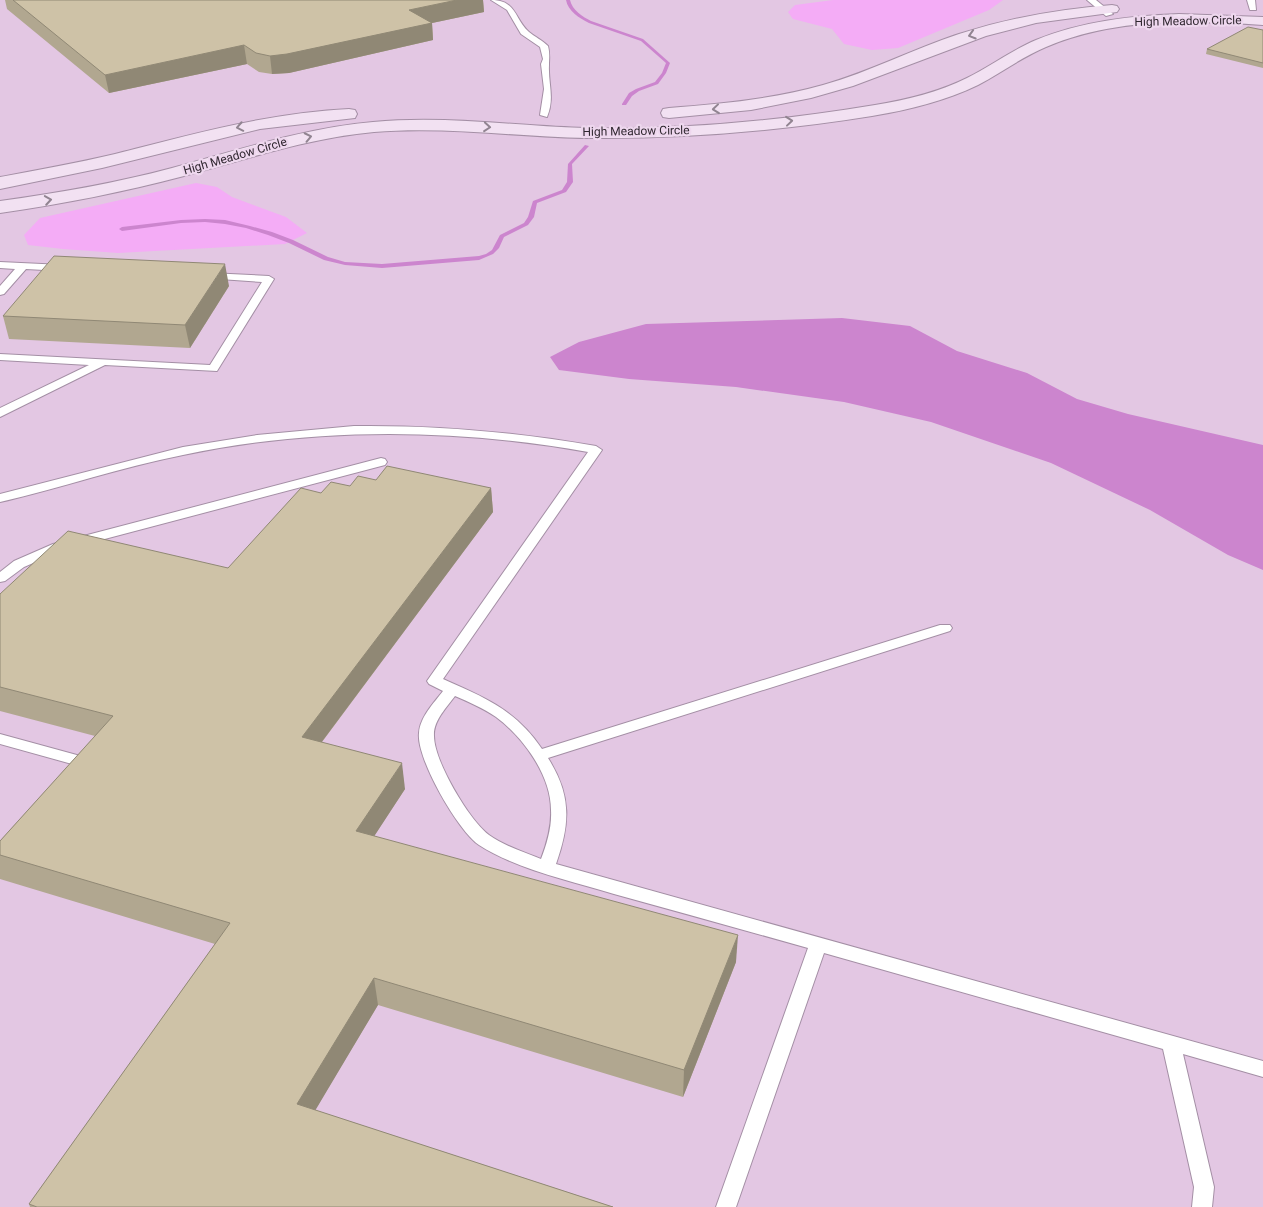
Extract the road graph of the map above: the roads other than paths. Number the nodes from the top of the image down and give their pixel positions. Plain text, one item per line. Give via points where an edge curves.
1 (495, 0) edge
2 (1101, 8) edge
3 (1258, 10) edge
4 (1002, 27) junction
5 (1068, 34) junction
6 (955, 90) junction
7 (744, 106) junction
8 (657, 114) dead end
9 (544, 115) junction
10 (564, 115) dead end
11 (585, 133) junction
12 (0, 182) edge
13 (0, 196) edge
14 (0, 207) edge
15 (0, 265) edge
16 (23, 266) junction
17 (72, 268) edge
18 (200, 275) edge
19 (0, 292) edge
20 (0, 357) edge
21 (103, 362) junction
22 (0, 413) edge
23 (381, 462) dead end
24 (0, 498) edge
25 (0, 578) edge
26 (944, 628) dead end
27 (452, 689) junction
28 (0, 739) edge
29 (540, 755) junction
30 (90, 764) edge
31 (546, 868) junction
32 (818, 944) junction
33 (1171, 1042) junction
34 (1263, 1069) edge
35 (726, 1207) edge
36 (1202, 1207) edge

1 - 9 lane via 510,9 524,32 546,50 548,89
2 - 3 street, High Meadow Circle
2 - 4 street, High Meadow Circle
2 - 5 street via 1056,20 1047,26
3 - 5 street, High Meadow Circle via 1207,18 1113,25
4 - 6 street via 1028,34 1030,38 973,72
4 -> 7 street, High Meadow Circle via 963,38 831,88
5 - 6 street, High Meadow Circle via 1039,44
11 -> 6 street, High Meadow Circle via 688,131 815,118 880,109
7 -> 8 street, High Meadow Circle
7 - 11 street via 756,110 759,115 745,121
9 - 10 street, High Meadow Circle
9 -> 12 street, High Meadow Circle via 300,117 218,131 116,158
14 -> 11 street, High Meadow Circle via 132,183 285,142 344,131 428,125
12 - 13 street
15 - 16 lane
16 - 17 lane
16 - 19 lane
18 - 21 lane via 270,279 213,369
20 - 21 lane
21 - 22 lane
23 - 25 lane via 58,547 19,564
24 - 27 lane via 208,446 288,434 425,429 550,441 596,450 434,681
26 - 29 lane
27 - 29 lane via 502,715
27 - 31 lane via 432,717 426,734 430,757 468,825 482,839
28 - 30 lane
29 - 31 lane via 556,786 560,823
31 - 32 lane
32 - 33 lane
32 - 35 lane
33 - 34 lane
33 - 36 lane via 1204,1187

